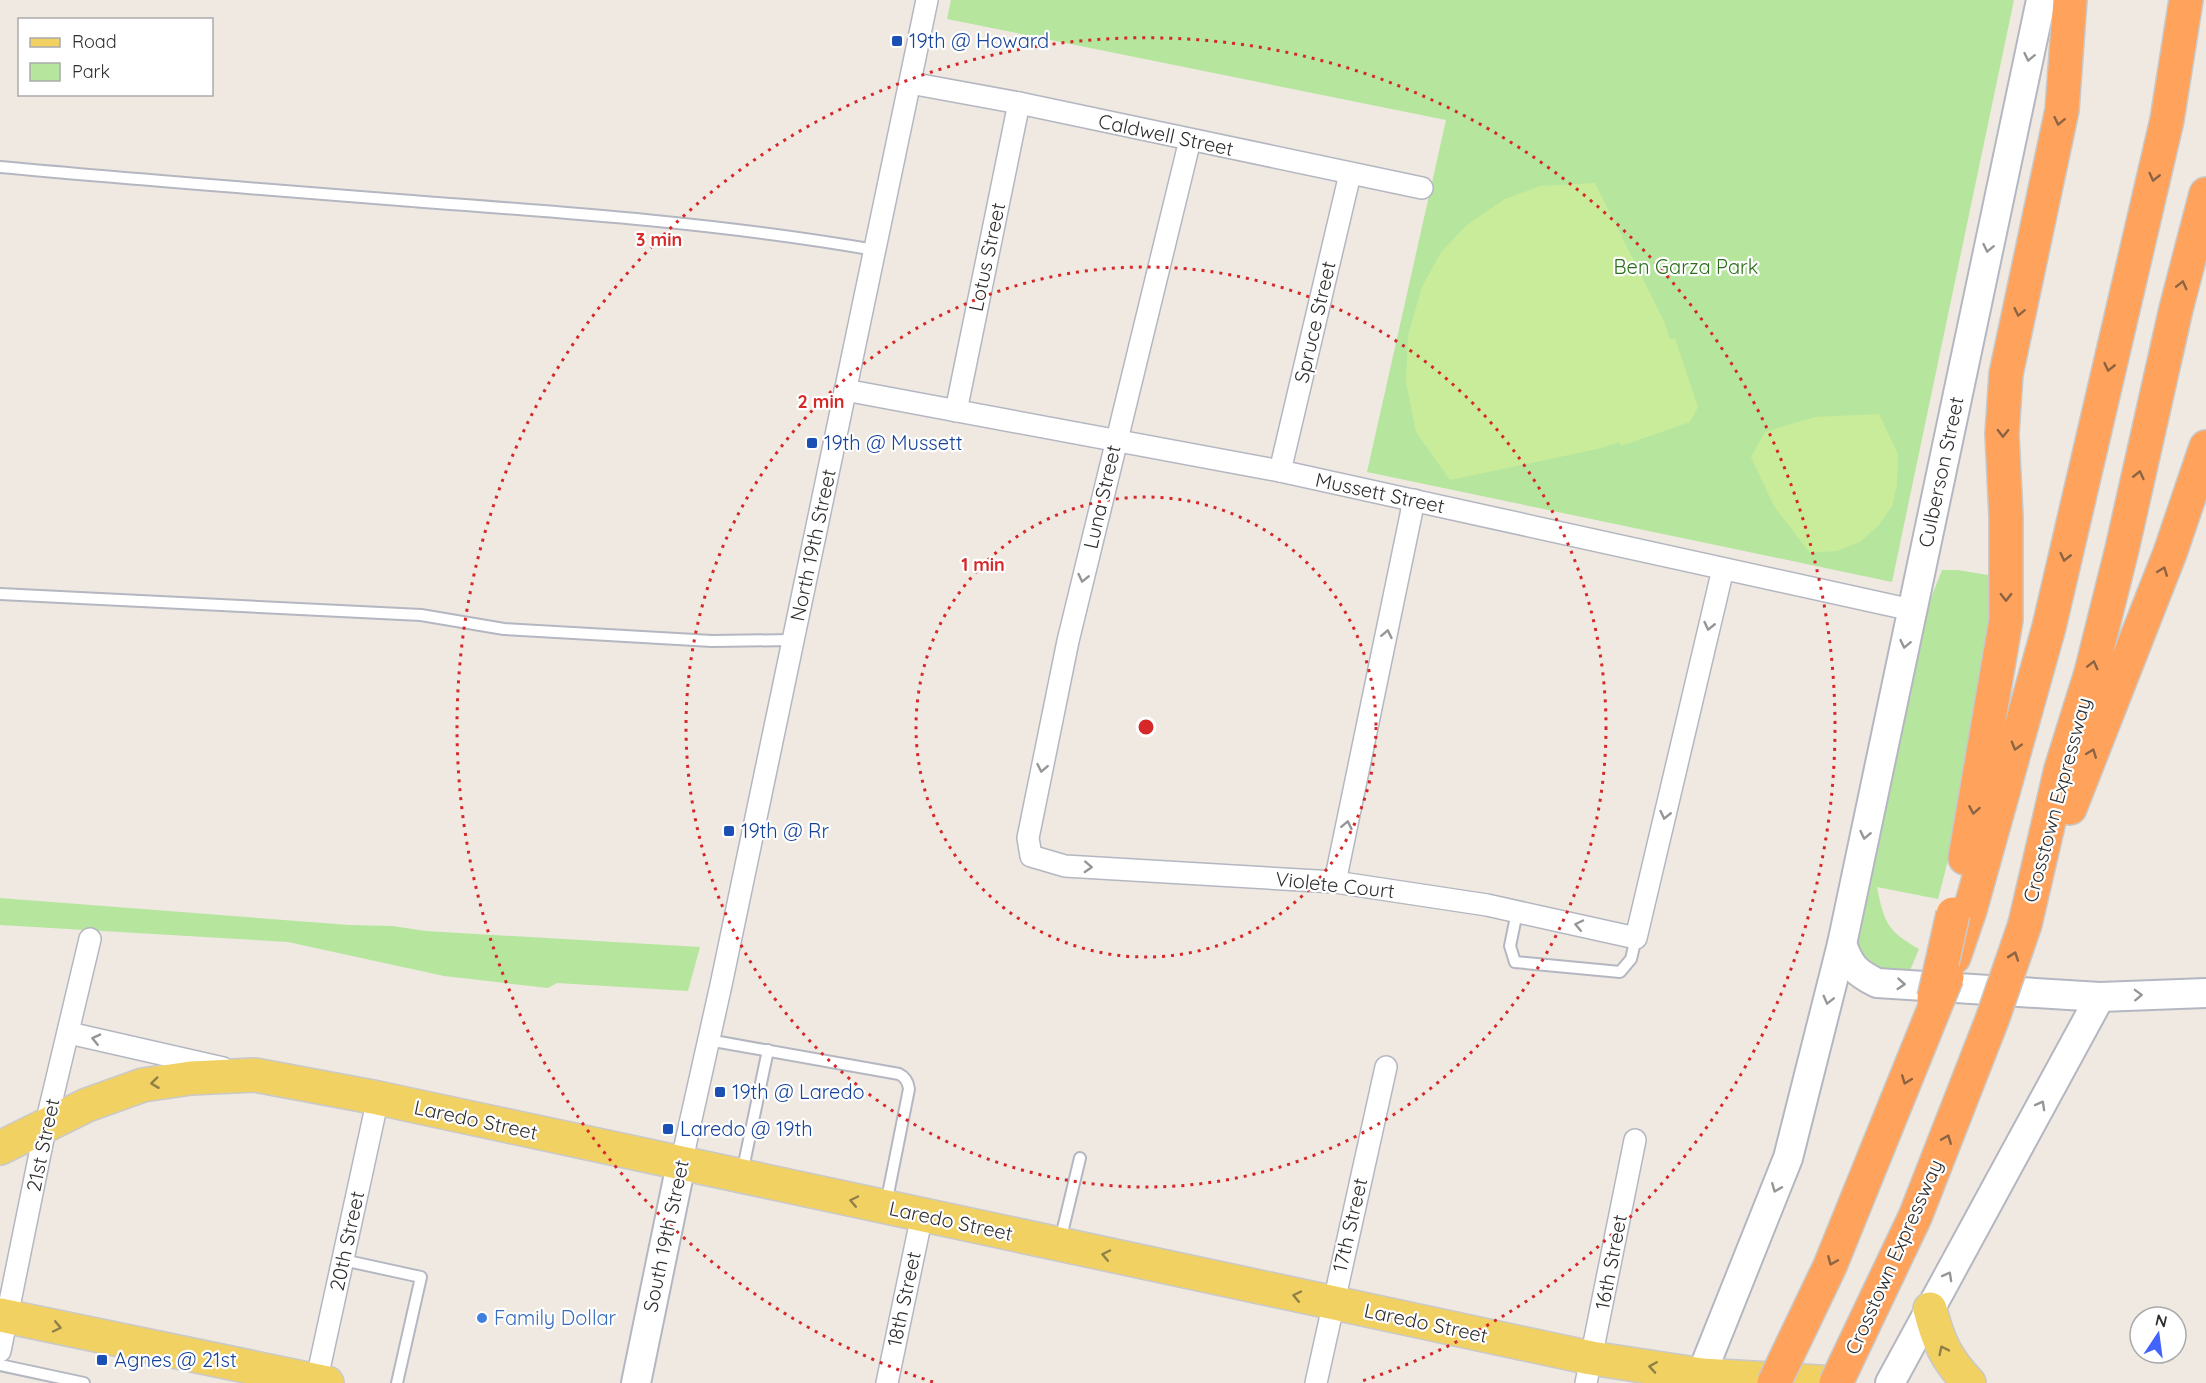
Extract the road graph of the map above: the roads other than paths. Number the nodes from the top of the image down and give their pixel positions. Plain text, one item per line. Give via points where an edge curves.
1 (927, 0) edge
2 (2041, 0) edge
3 (2070, 0) edge
4 (2186, 0) edge
5 (2198, 0) edge
6 (910, 83) junction
7 (1019, 103) junction
8 (2167, 120) junction
9 (1190, 140) junction
10 (0, 167) edge
11 (1350, 174) junction
12 (1422, 188) dead end
13 (2206, 194) edge
14 (875, 250) junction
15 (845, 390) junction
16 (956, 411) junction
17 (1116, 439) junction
18 (2206, 447) edge
19 (1280, 471) junction
20 (1414, 500) junction
21 (1723, 569) junction
22 (0, 594) edge
23 (1912, 610) junction
24 (793, 640) junction
25 (1030, 856) joint
26 (1335, 882) junction
27 (1517, 912) junction
28 (1962, 912) junction
29 (2025, 924) junction
30 (1636, 938) junction
31 (90, 939) dead end
32 (1842, 944) junction
33 (721, 985) joint
34 (2206, 993) edge
35 (2100, 997) junction
36 (69, 1033) junction
37 (708, 1040) junction
38 (768, 1050) junction
39 (1386, 1067) dead end
40 (255, 1075) junction
41 (378, 1098) junction
42 (46, 1124) junction
43 (1635, 1140) dead end
44 (0, 1148) edge
45 (1080, 1158) dead end
46 (681, 1164) junction
47 (741, 1177) junction
48 (885, 1207) junction
49 (922, 1215) junction
50 (1059, 1245) junction
51 (343, 1260) junction
52 (1333, 1304) junction
53 (1930, 1309) junction
54 (4, 1316) edge
55 (0, 1351) edge
56 (0, 1365) edge
57 (1589, 1370) edge
58 (1700, 1379) edge
59 (320, 1382) edge
60 (84, 1383) edge
61 (397, 1383) edge
62 (636, 1383) edge
63 (887, 1383) edge
64 (1316, 1383) edge
65 (1774, 1383) edge
66 (1828, 1383) edge
67 (1836, 1383) edge
68 (1890, 1383) edge
69 (1969, 1383) edge

1 - 6 street, North 19th Street
2 -> 23 main road, Culberson Street
3 -> 28 highway via 2061,110 2006,374 2002,434 2006,620 1965,861
4 - 8 highway
5 - 8 highway
6 - 7 street, Caldwell Street
6 - 14 street, North 19th Street
7 - 9 street, Caldwell Street
7 - 16 street, Lotus Street
8 -> 28 highway via 2049,627
9 - 11 street, Caldwell Street
9 - 17 street, Luna Street
10 - 14 lane via 644,219
11 - 12 street, Caldwell Street
11 - 19 street, Spruce Street
29 -> 13 highway, Crosstown Expressway via 2061,769 2091,673 2122,549
14 - 15 street, North 19th Street
15 - 16 street, Mussett Street
15 - 24 street, North 19th Street
16 - 17 street, Mussett Street
17 - 19 street, Mussett Street
17 -> 25 street, Luna Street via 1068,641 1028,838
29 -> 18 highway via 2170,553
19 - 20 street, Mussett Street
20 - 21 street, Mussett Street
26 -> 20 street
21 - 23 street, Mussett Street
21 -> 30 street
22 - 24 lane via 421,615 504,629 700,641
23 -> 32 main road, Culberson Street
24 - 33 street, North 19th Street
25 -> 26 street, Violete Court via 1065,866
26 - 27 street, Violete Court
30 -> 27 street, Violete Court
27 - 30 lane via 1510,946 1515,962 1620,972 1631,959
28 -> 65 highway, bridge via 1927,1026 1830,1266
67 -> 29 highway, Crosstown Expressway, bridge via 1916,1217
31 - 36 street, 21st Street
32 -> 35 main road via 1849,963 1877,983
32 -> 58 main road via 1788,1158
33 - 37 street, South 19th Street
35 -> 34 main road
53 -> 35 main road
40 -> 36 street, Laredo Street
36 - 42 street, 21st Street
37 - 38 lane
37 - 46 street, South 19th Street
38 - 47 lane
38 - 48 lane via 899,1074 906,1079 909,1089
39 - 52 street, 17th Street
40 - 41 main road, Laredo Street
40 -> 42 main road via 143,1084
41 - 46 main road, Laredo Street
41 - 51 street, 20th Street
42 - 44 main road
42 - 54 street, 21st Street
43 - 57 street, 16th Street
45 - 50 lane
46 - 47 main road, Laredo Street
46 - 62 main road, South 19th Street
48 -> 47 main road, Laredo Street
48 - 49 main road, Laredo Street
49 - 50 main road, Laredo Street
49 - 63 street, 18th Street
52 -> 50 main road, Laredo Street
51 - 59 street, 20th Street
51 - 61 lane via 421,1277
52 - 57 main road, Laredo Street
52 - 64 street, 17th Street
53 - 68 main road
69 -> 53 main road via 1948,1359 1937,1338
54 - 55 street, 21st Street
54 -> 59 main road
56 - 60 lane
58 -> 57 main road, Laredo Street
58 - 66 main road, Laredo Street
66 - 67 main road, Laredo Street

